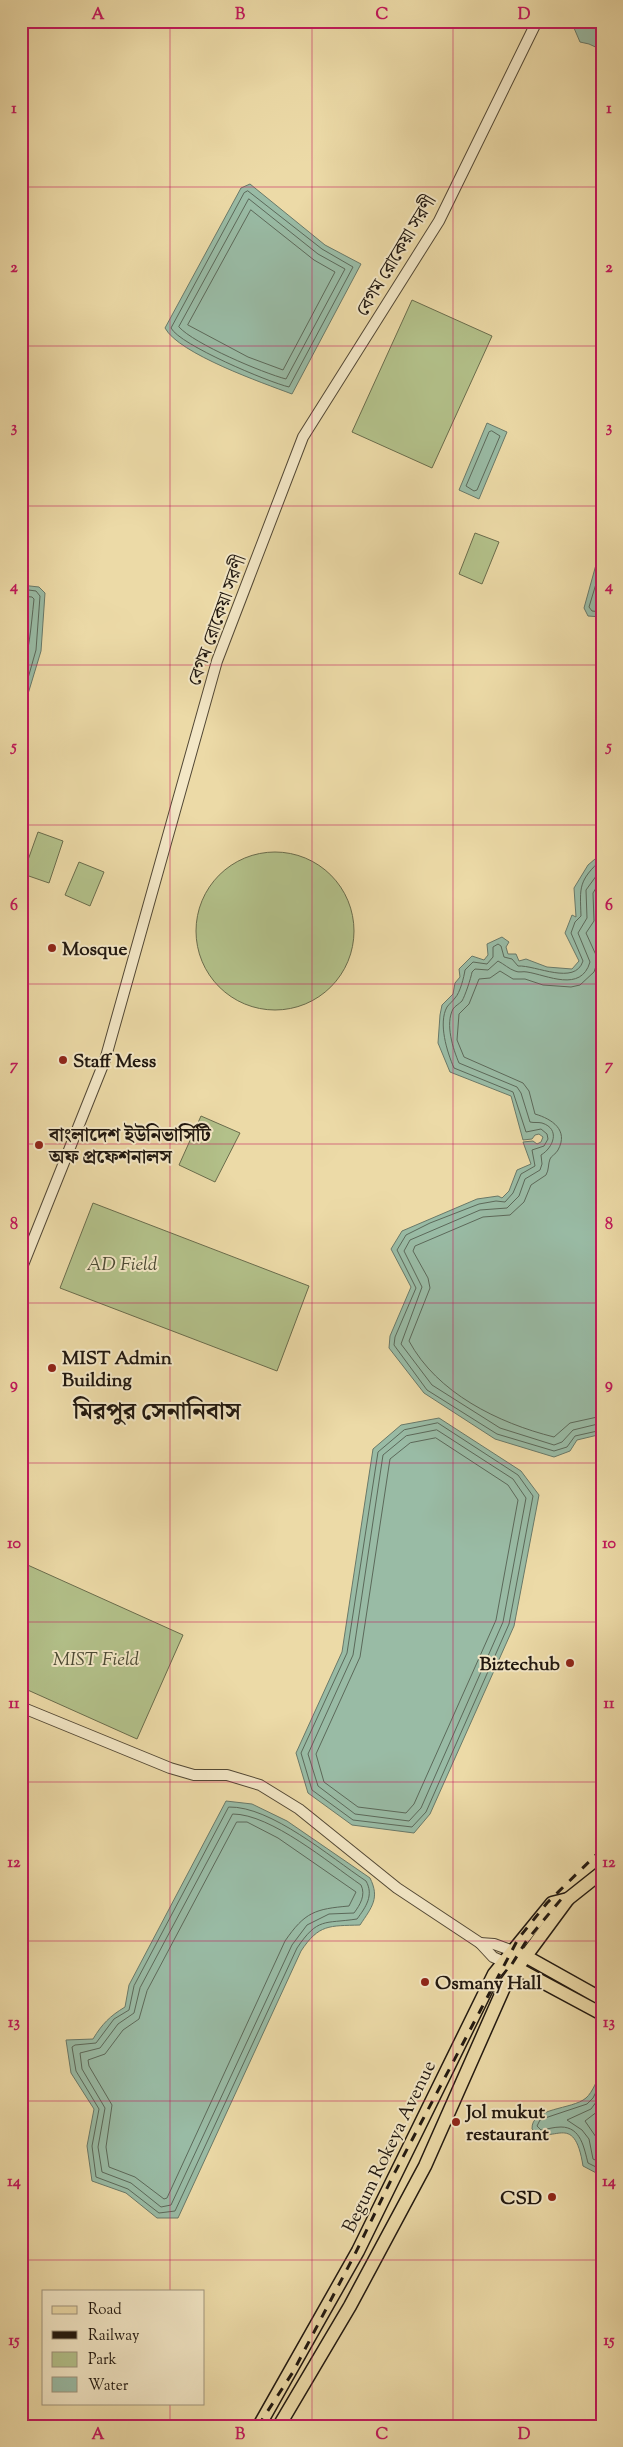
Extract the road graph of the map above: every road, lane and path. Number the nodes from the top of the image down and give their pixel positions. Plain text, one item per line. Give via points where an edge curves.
1 (537, 21) edge
2 (21, 1270) edge
3 (21, 1707) edge
4 (602, 1872) edge
5 (568, 1898) junction
6 (480, 1943) junction
7 (513, 1951) junction
8 (526, 1954) junction
9 (504, 1962) junction
10 (517, 1968) junction
11 (602, 1999) edge
12 (602, 2014) edge
13 (259, 2426) edge
14 (279, 2426) edge

1 - 2 street, বেগম রোকেয়া সরণী via 439,221 303,437 217,661 105,1060
3 - 6 street via 170,1768 194,1775 227,1775 260,1785 299,1809 397,1888
4 - 5 main road
5 - 7 main road, Begum Rokeya Avenue via 552,1903
5 - 8 main road, Begum Rokeya Avenue
6 - 7 street
6 - 9 street via 493,1957
7 - 8 main road
7 - 9 main road, Begum Rokeya Avenue
8 - 10 main road, Begum Rokeya Avenue
8 - 11 main road
9 - 10 main road
9 - 13 main road, Begum Rokeya Avenue via 486,1988 349,2268
10 - 12 main road
10 - 14 main road, Begum Rokeya Avenue via 497,2002 424,2166 350,2306

